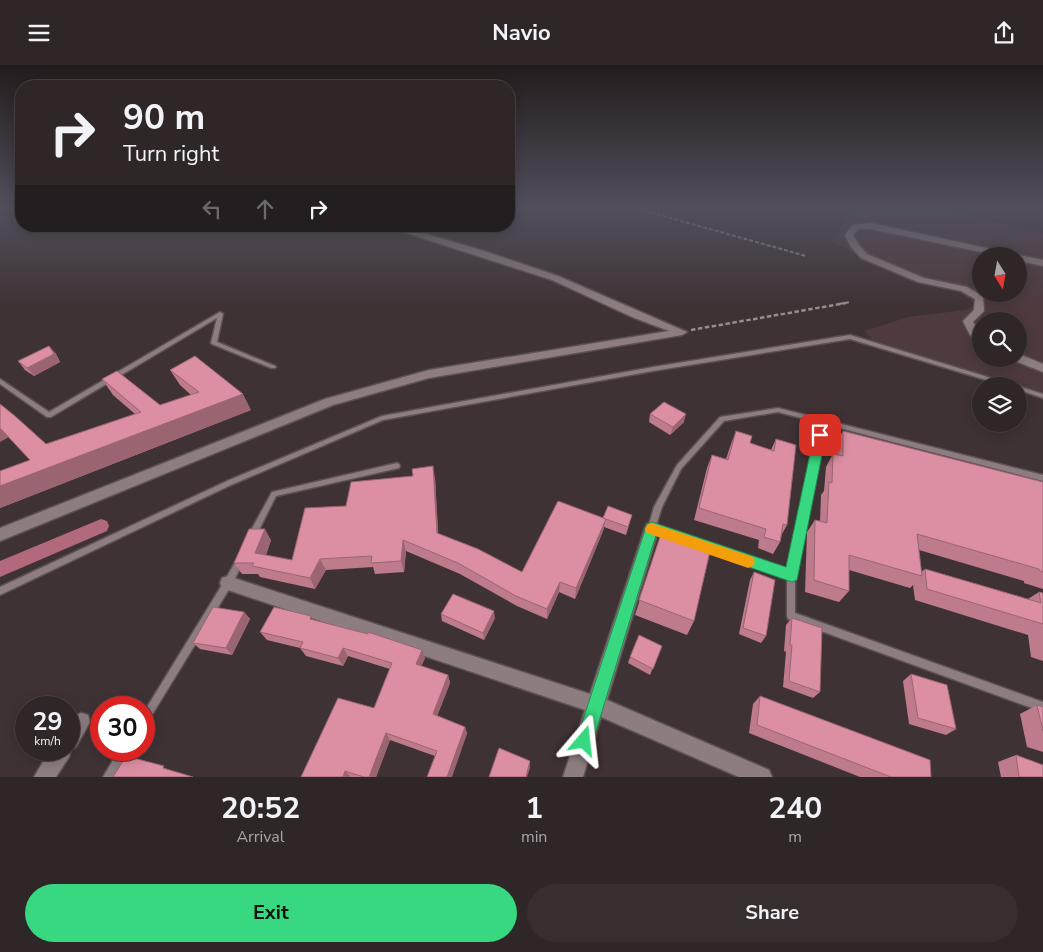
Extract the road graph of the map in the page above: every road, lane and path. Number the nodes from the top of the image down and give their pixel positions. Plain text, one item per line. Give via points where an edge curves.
1 (433, 239) edge
2 (746, 239) edge
3 (851, 239) edge
4 (937, 239) edge
5 (972, 247) edge
6 (806, 256) dead end
7 (1028, 260) edge
8 (1043, 263) edge
9 (972, 294) edge
10 (850, 302) dead end
11 (972, 317) edge
12 (972, 329) edge
13 (682, 331) junction
14 (1027, 361) edge
15 (273, 367) dead end
16 (1043, 368) edge
17 (982, 377) edge
18 (0, 381) edge
19 (1027, 391) edge
20 (1043, 396) edge
21 (857, 445) edge
22 (397, 466) dead end
23 (1043, 478) edge
24 (652, 528) junction
25 (0, 535) edge
26 (680, 537) edge
27 (249, 543) edge
28 (698, 544) edge
29 (245, 551) edge
30 (792, 575) junction
31 (228, 583) junction
32 (0, 591) edge
33 (155, 702) edge
34 (596, 705) junction
35 (1043, 707) edge
36 (55, 761) edge
37 (118, 761) edge
38 (44, 777) edge
39 (108, 777) edge
40 (573, 777) edge
41 (762, 777) edge

1 - 13 street via 556,278 636,315
2 - 6 path
3 - 9 street via 864,256 921,280
4 - 5 street
7 - 8 street
10 - 13 path
11 - 12 street via 968,321
13 - 25 street via 429,373 329,402
14 - 16 street
15 - 18 lane via 214,343 220,314 49,415
17 - 32 lane via 850,337 382,418 229,483
19 - 20 lane
21 - 30 lane via 820,435
22 - 27 lane via 274,494
23 - 24 lane via 778,410 722,419 679,467 658,507
24 - 26 lane
24 - 34 street
28 - 30 lane
29 - 31 lane
30 - 35 lane via 791,616
31 - 33 lane
31 - 34 street
34 - 40 street
34 - 41 street
36 - 38 street
37 - 39 lane

